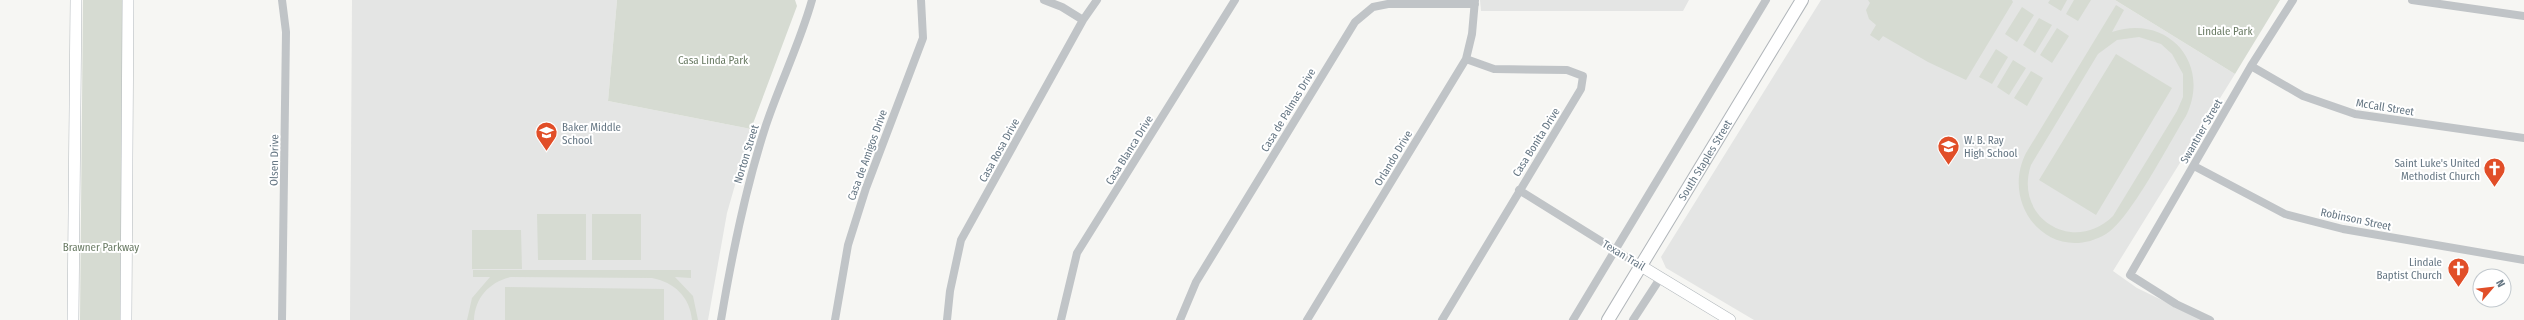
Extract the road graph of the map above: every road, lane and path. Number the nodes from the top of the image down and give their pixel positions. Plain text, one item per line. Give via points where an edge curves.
1 (76, 0) edge
2 (128, 0) edge
3 (282, 0) edge
4 (812, 0) edge
5 (921, 0) edge
6 (1044, 0) edge
7 (1097, 0) edge
8 (1235, 0) edge
9 (1766, 0) edge
10 (1802, 0) edge
11 (2293, 0) edge
12 (2412, 0) edge
13 (1475, 2) edge
14 (2524, 16) edge
15 (1083, 20) junction
16 (1466, 59) junction
17 (2251, 66) junction
18 (2524, 138) edge
19 (2194, 166) junction
20 (1519, 190) junction
21 (1615, 250) junction
22 (2524, 260) edge
23 (1641, 266) junction
24 (1661, 277) junction
25 (74, 320) edge
26 (126, 320) edge
27 (282, 320) edge
28 (721, 320) edge
29 (835, 320) edge
30 (947, 320) edge
31 (1061, 320) edge
32 (1180, 320) edge
33 (1307, 320) edge
34 (1442, 320) edge
35 (1573, 320) edge
36 (1608, 320) edge
37 (1633, 320) edge
38 (1730, 320) edge
39 (2210, 320) edge

1 - 25 street
2 - 26 street
3 - 27 street, Olsen Drive via 286,32
4 - 28 street, Norton Street via 768,119 748,185
5 - 29 street, Casa de Amigos Drive via 923,38 852,231
6 - 15 street
7 - 15 street, Casa Rosa Drive
8 - 31 street, Casa Blanca Drive via 1077,253
9 - 21 street
10 - 23 main road, South Staples Street
11 - 17 street, Swantner Street
12 - 14 street
13 - 16 street, Orlando Drive via 1472,34
13 - 32 street, Casa de Palmas Drive via 1388,4 1373,7 1355,22 1196,282
15 - 30 street, Casa Rosa Drive via 961,240 950,291
16 - 20 street, Casa Bonita Drive via 1494,69 1567,70 1583,76 1581,90
16 - 33 street, Orlando Drive
17 - 18 street, McCall Street via 2303,96 2355,114
17 - 19 street, Swantner Street
19 - 22 street, Robinson Street via 2285,214 2343,230
19 - 39 street, Swantner Street via 2130,275 2176,304
20 - 21 street, Texan Trail
20 - 34 street, Casa Bonita Drive
21 - 23 street, Texan Trail
21 - 35 street
23 - 24 street, Texan Trail
23 - 36 main road, South Staples Street
24 - 37 street
24 - 38 street, Texan Trail

